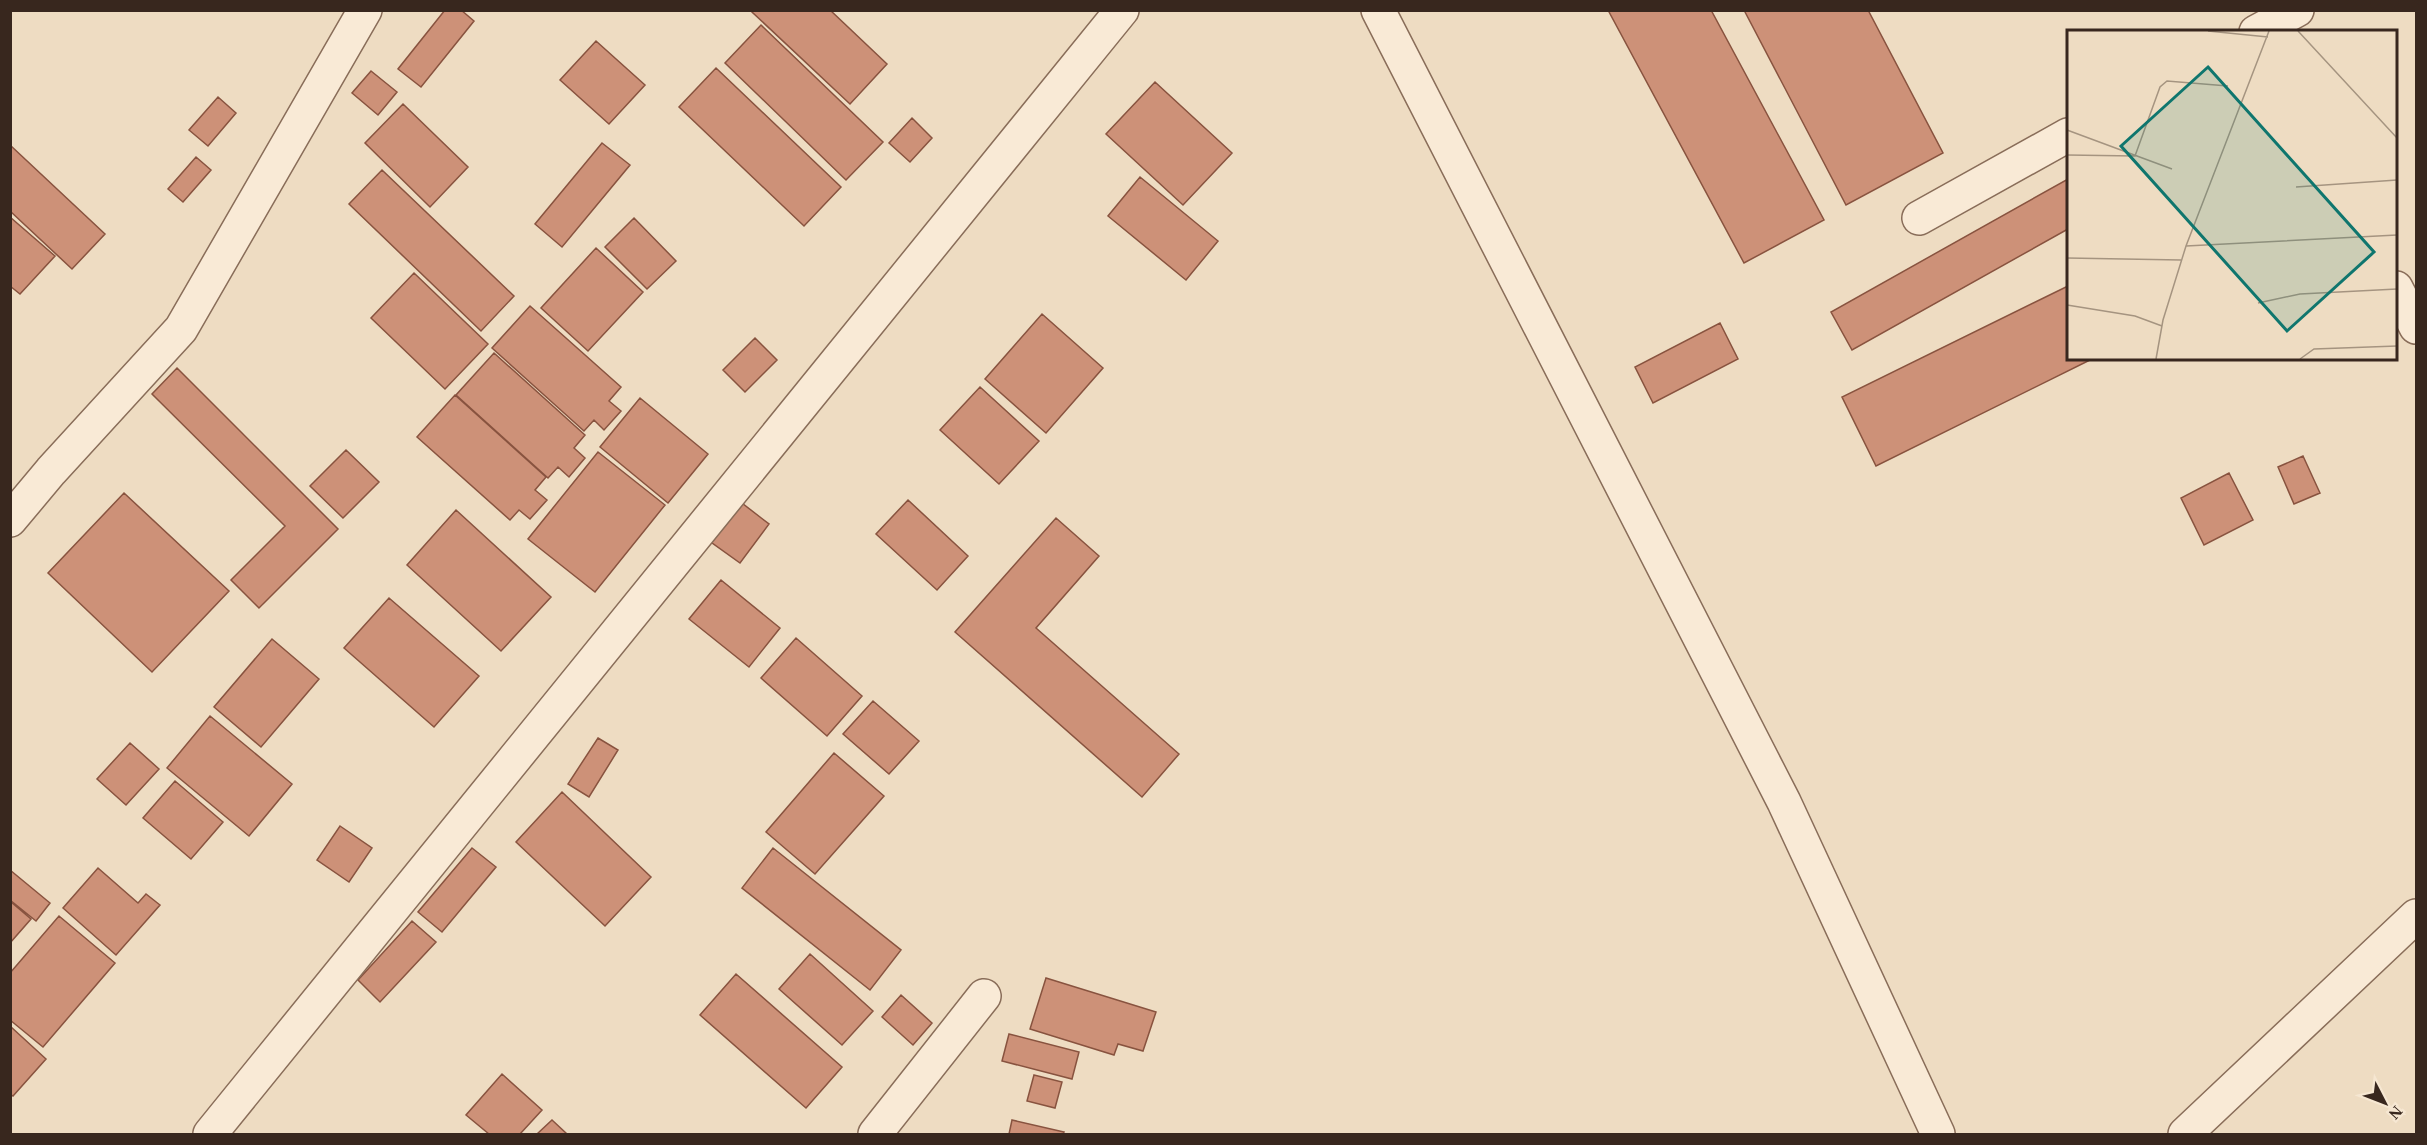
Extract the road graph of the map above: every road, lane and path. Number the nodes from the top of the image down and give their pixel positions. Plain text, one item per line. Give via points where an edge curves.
1 (365, 10) edge
2 (1122, 10) edge
3 (1378, 10) edge
4 (2275, 10) edge
5 (2297, 10) edge
6 (2258, 30) edge
7 (2260, 30) edge
8 (2067, 136) edge
9 (1919, 218) dead end
10 (2397, 290) edge
11 (2416, 327) edge
12 (10, 520) edge
13 (2416, 916) edge
14 (984, 996) dead end
15 (210, 1134) edge
16 (875, 1134) edge
17 (1938, 1134) edge
18 (2186, 1134) edge

1 - 12 street via 181,329
2 - 15 street
3 - 17 street via 1784,802
4 - 6 street
5 - 7 street
8 - 9 street
10 - 11 street
13 - 18 street
14 - 16 street

